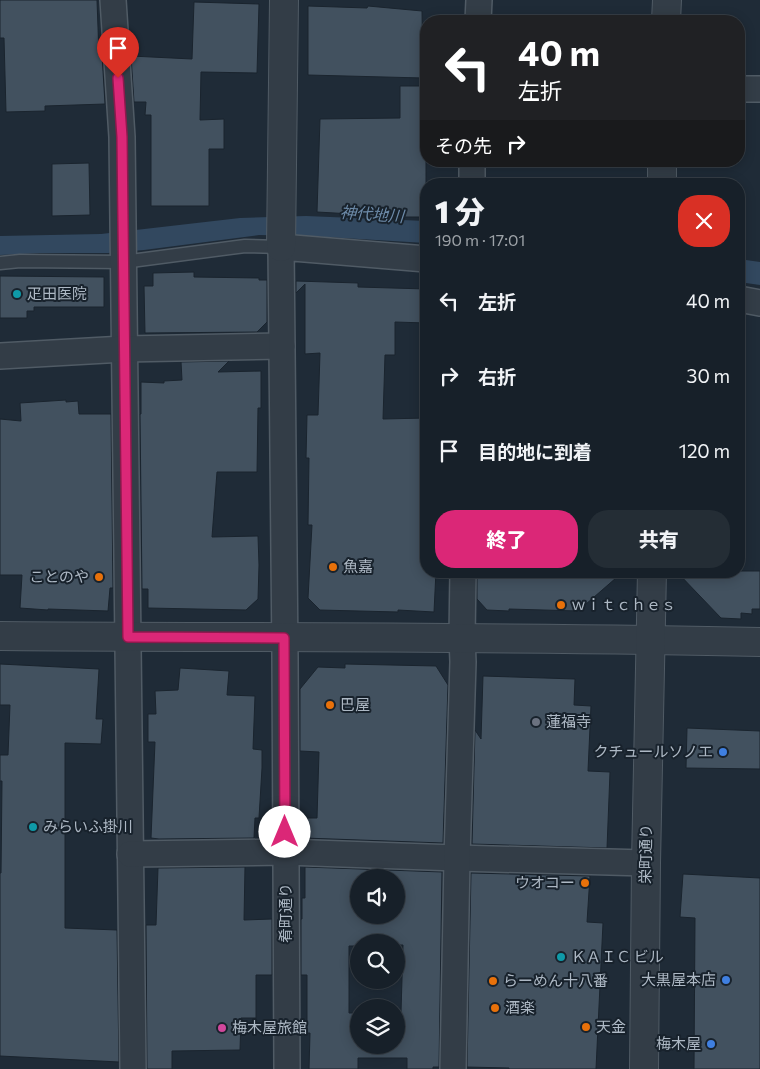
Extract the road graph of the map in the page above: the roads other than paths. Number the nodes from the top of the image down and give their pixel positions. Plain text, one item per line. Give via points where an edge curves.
1 (113, 0) edge
2 (284, 0) edge
3 (479, 0) edge
4 (667, 0) edge
5 (478, 15) edge
6 (666, 15) edge
7 (745, 89) edge
8 (760, 89) edge
9 (280, 247) junction
10 (420, 258) edge
11 (123, 262) junction
12 (0, 263) edge
13 (745, 300) edge
14 (760, 303) edge
15 (282, 346) junction
16 (124, 349) junction
17 (0, 356) edge
18 (463, 578) edge
19 (652, 578) edge
20 (0, 636) edge
21 (128, 637) junction
22 (462, 637) junction
23 (284, 638) junction
24 (650, 639) junction
25 (760, 642) edge
26 (285, 852) junction
27 (130, 854) junction
28 (457, 858) junction
29 (646, 863) junction
30 (133, 1069) edge
31 (287, 1069) edge
32 (453, 1069) edge
33 (644, 1069) edge

1 - 11 street via 122,137
2 - 9 street
3 - 5 street
4 - 6 street
7 - 8 street
9 - 10 street
9 - 11 lane via 245,246
9 - 15 street, 肴町通り
11 - 12 lane
11 - 16 street
13 - 14 street
15 - 16 street
15 - 23 street, 肴町通り
16 - 17 street
16 - 21 street
18 - 22 street
19 - 24 street, 栄町通り
20 - 21 street
21 - 23 street
21 - 27 street
22 - 23 street
22 - 24 street
22 - 28 street
23 - 26 street, 肴町通り
24 - 25 street
24 - 29 street, 栄町通り
26 - 27 street
26 - 28 street
26 - 31 street, 肴町通り
27 - 30 street
28 - 29 street
28 - 32 street
29 - 33 street, 栄町通り

